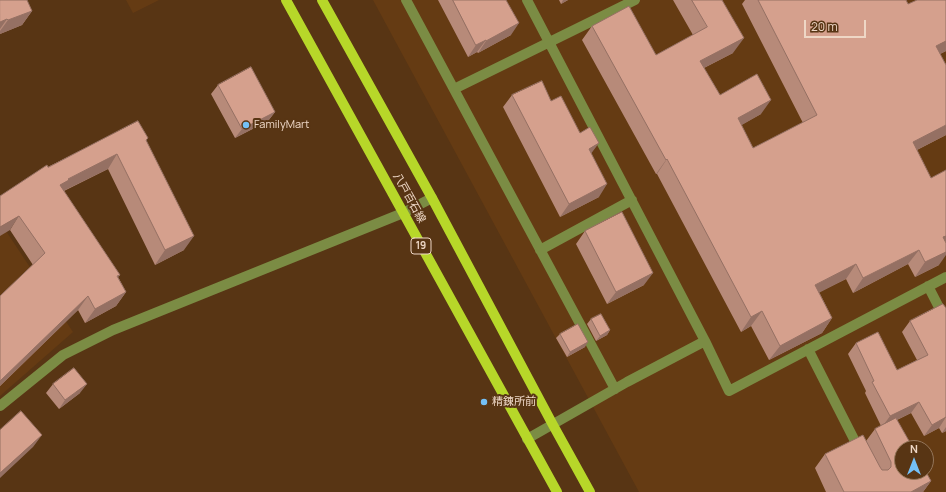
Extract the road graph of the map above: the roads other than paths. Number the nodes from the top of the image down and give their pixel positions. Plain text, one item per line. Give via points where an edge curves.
1 (286, 0) edge
2 (322, 0) edge
3 (406, 0) edge
4 (527, 0) edge
5 (635, 0) edge
6 (550, 43) junction
7 (454, 90) junction
8 (432, 198) junction
9 (632, 200) junction
10 (403, 213) junction
11 (540, 250) junction
12 (946, 277) edge
13 (928, 286) junction
14 (946, 321) edge
15 (705, 341) junction
16 (808, 349) junction
17 (615, 389) junction
18 (0, 406) edge
19 (553, 425) junction
20 (527, 439) junction
21 (865, 459) edge
22 (557, 492) edge
23 (590, 492) edge

1 - 10 main road, 八戸百石線 / 19
2 - 8 main road, 八戸百石線
3 - 7 street
4 - 6 street
5 - 6 street
6 - 7 street
6 - 9 street
7 - 11 street
8 - 10 street
8 - 19 main road, 八戸百石線
9 - 11 street
9 - 15 street
10 - 18 street via 113,330 63,355
10 - 20 main road, 八戸百石線 / 19
11 - 17 street
12 - 13 street
13 - 14 street
13 - 16 street
15 - 16 street via 729,391
15 - 17 street
16 - 21 street
17 - 19 street
19 - 20 street
19 - 23 main road, 八戸百石線
20 - 22 main road, 八戸百石線 / 19

